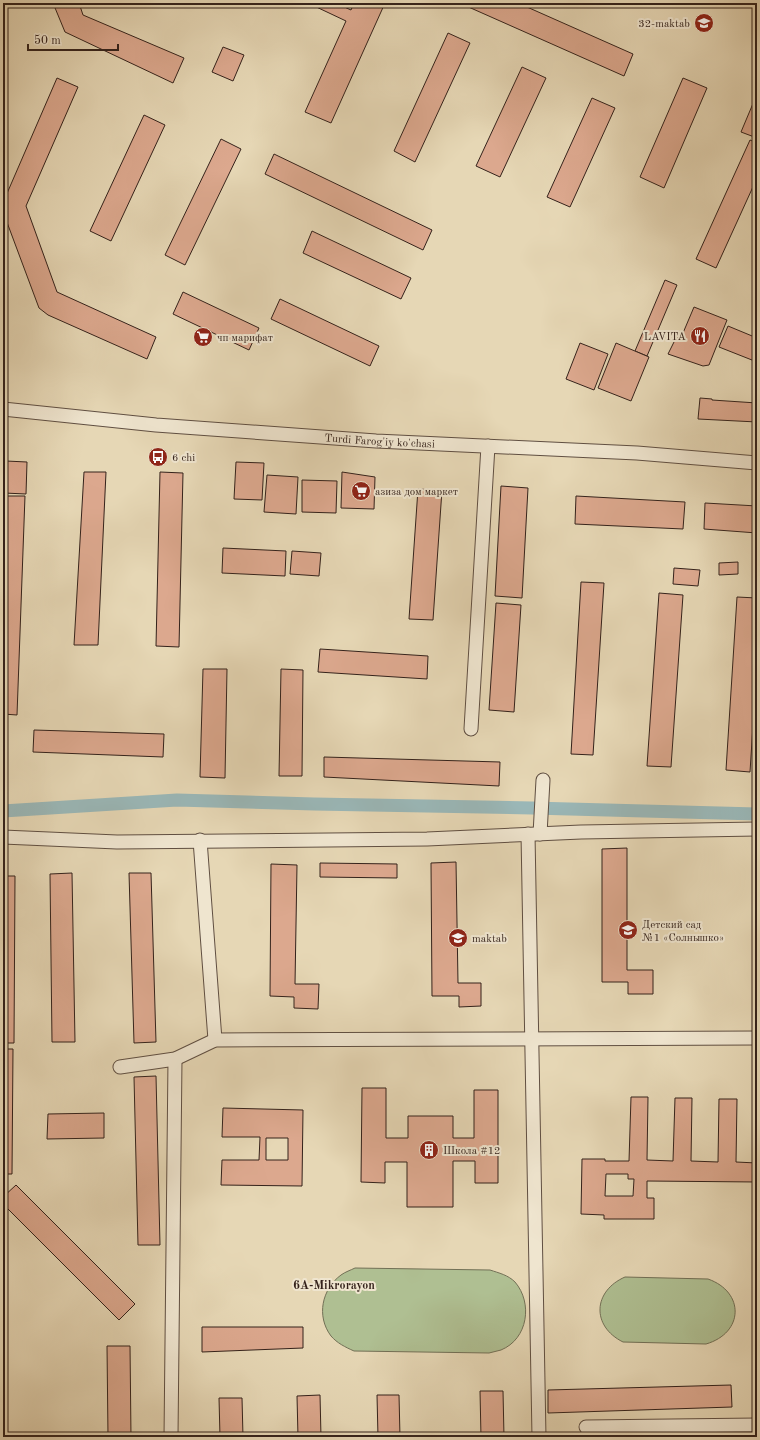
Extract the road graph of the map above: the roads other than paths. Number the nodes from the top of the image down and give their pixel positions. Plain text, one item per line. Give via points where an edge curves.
1 (3, 409) edge
2 (488, 446) junction
3 (757, 463) edge
4 (471, 729) dead end
5 (543, 781) dead end
6 (757, 829) edge
7 (534, 834) junction
8 (3, 837) edge
9 (200, 840) junction
10 (757, 1038) edge
11 (215, 1040) junction
12 (532, 1040) junction
13 (175, 1059) junction
14 (120, 1067) dead end
15 (757, 1425) edge
16 (586, 1427) dead end
17 (171, 1437) edge
18 (539, 1437) edge

1 - 2 street, Turdi Farog'iy ko'chasi via 163,425 376,441
2 - 3 street, Turdi Farog'iy ko'chasi via 637,453
2 - 4 street
5 - 7 street
6 - 7 street
7 - 9 street via 427,839
7 - 12 street
8 - 9 street via 117,842
9 - 11 street
10 - 12 street
11 - 12 street
11 - 13 street
12 - 18 street
13 - 14 street
13 - 17 street
15 - 16 street

